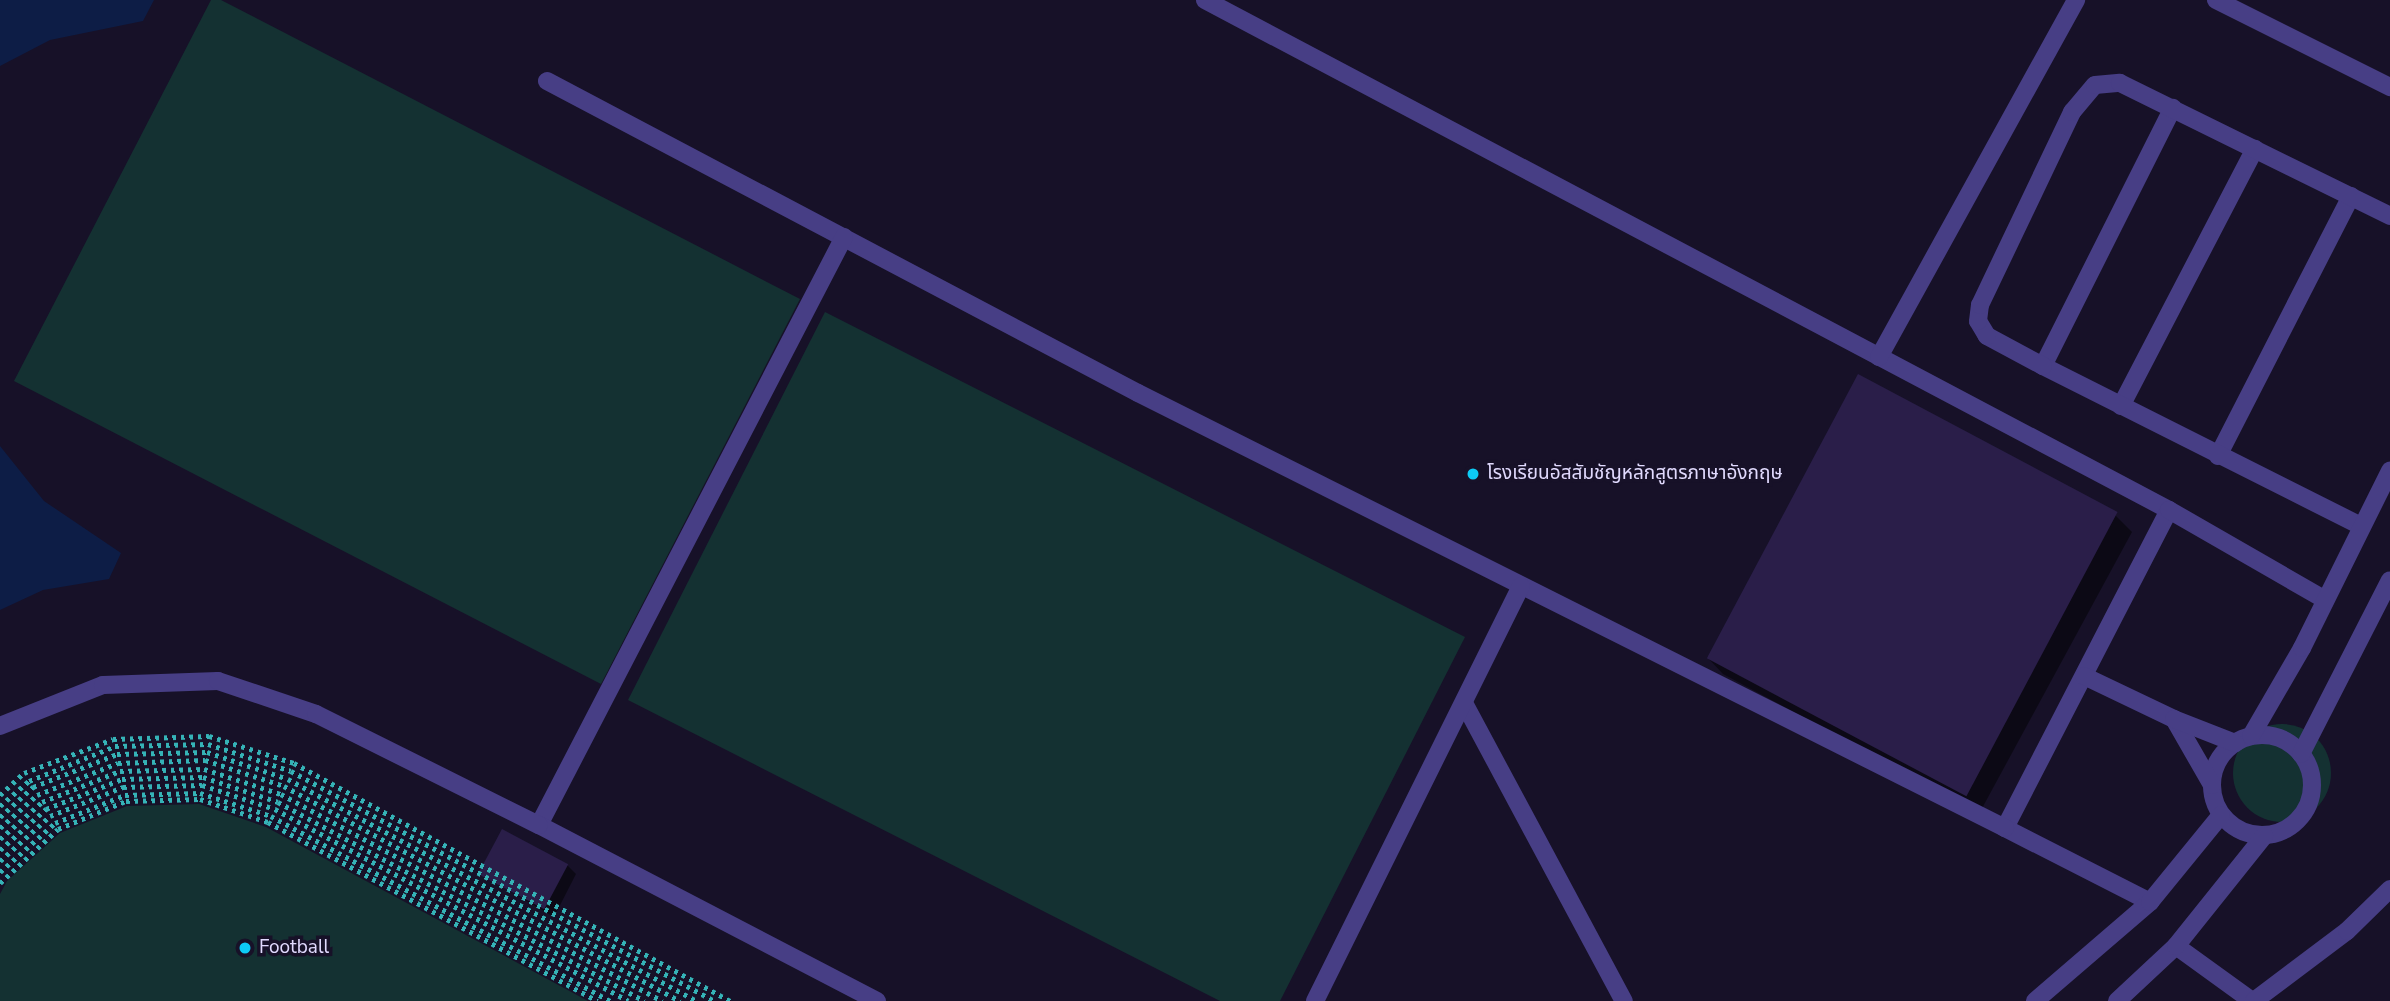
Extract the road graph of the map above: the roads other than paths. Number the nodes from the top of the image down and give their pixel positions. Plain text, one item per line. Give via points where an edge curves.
1 (1205, 0) edge
2 (2076, 0) edge
3 (2216, 0) edge
4 (547, 81) dead end
5 (2390, 87) edge
6 (2173, 108) junction
7 (2255, 149) junction
8 (2351, 196) junction
9 (2390, 216) edge
10 (844, 237) junction
11 (1879, 357) junction
12 (2043, 366) junction
13 (2121, 406) junction
14 (2218, 456) junction
15 (2390, 471) edge
16 (2169, 510) junction
17 (2361, 526) junction
18 (2390, 580) edge
19 (1521, 586) junction
20 (2324, 599) junction
21 (2084, 676) junction
22 (1464, 704) junction
23 (2174, 719) junction
24 (0, 726) edge
25 (2243, 739) junction
26 (2301, 754) junction
27 (2212, 785) junction
28 (2221, 815) junction
29 (539, 825) junction
30 (2006, 828) junction
31 (2264, 836) junction
32 (2390, 889) edge
33 (2150, 902) junction
34 (2176, 946) junction
35 (877, 1001) edge
36 (1315, 1001) edge
37 (1624, 1001) edge
38 (2035, 1001) edge
39 (2117, 1001) edge
40 (2253, 1001) edge

1 - 11 street
2 - 11 street
3 - 5 street
4 - 10 street
6 - 7 street
6 - 12 street
6 - 12 street via 2120,83 2095,85 2072,112 1980,305 1978,321 1987,336
7 - 8 street
7 - 13 street
8 - 9 street
8 - 14 street
10 - 19 street via 1138,393
10 - 29 street
11 - 16 street
12 - 13 street
13 - 14 street
14 - 17 street
15 - 17 street
16 - 20 street
16 - 21 street
17 - 20 street
18 - 26 street
19 - 22 street
19 - 30 street
20 - 25 street
21 - 23 street
21 - 30 street
22 - 36 street
22 - 37 street
23 - 25 street
23 - 27 street
24 - 29 street via 103,685 218,681 316,714
25 - 26 street via 2279,737
25 - 27 street via 2219,761
26 - 31 street via 2311,773 2312,796 2302,816 2286,830
27 - 28 street
28 - 31 street via 2233,827
28 - 33 street
29 - 35 street
30 - 33 street
31 - 34 street
32 - 40 street via 2347,931
33 - 38 street
34 - 39 street
34 - 40 street

